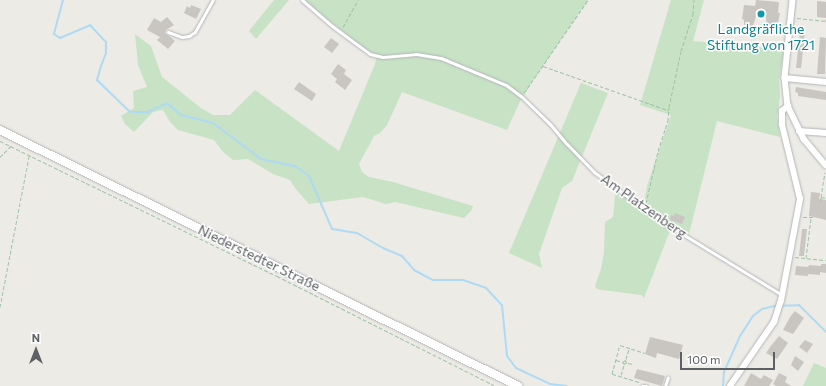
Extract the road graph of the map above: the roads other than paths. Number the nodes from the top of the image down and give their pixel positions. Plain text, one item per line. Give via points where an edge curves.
1 (213, 0) edge
2 (302, 0) edge
3 (793, 0) edge
4 (168, 32) dead end
5 (786, 78) junction
6 (826, 82) edge
7 (788, 106) junction
8 (0, 130) edge
9 (799, 130) junction
10 (826, 133) edge
11 (825, 167) edge
12 (781, 301) junction
13 (668, 377) dead end
14 (518, 386) edge
15 (642, 386) edge
16 (646, 386) edge
17 (665, 386) edge
18 (730, 386) edge

1 - 4 lane via 195,32 182,37
2 - 12 lane, Am Platzenberg via 370,54 382,57 416,54 441,58 506,85 550,124 582,160 645,209
3 - 5 street
5 - 6 street
5 - 7 street via 785,93
7 - 9 street
7 - 12 street via 782,111 782,125 800,192
8 - 14 main road, Niederstedter Straße
9 - 10 street
9 - 11 street
12 - 18 street via 772,327
13 - 17 lane
15 - 16 lane

